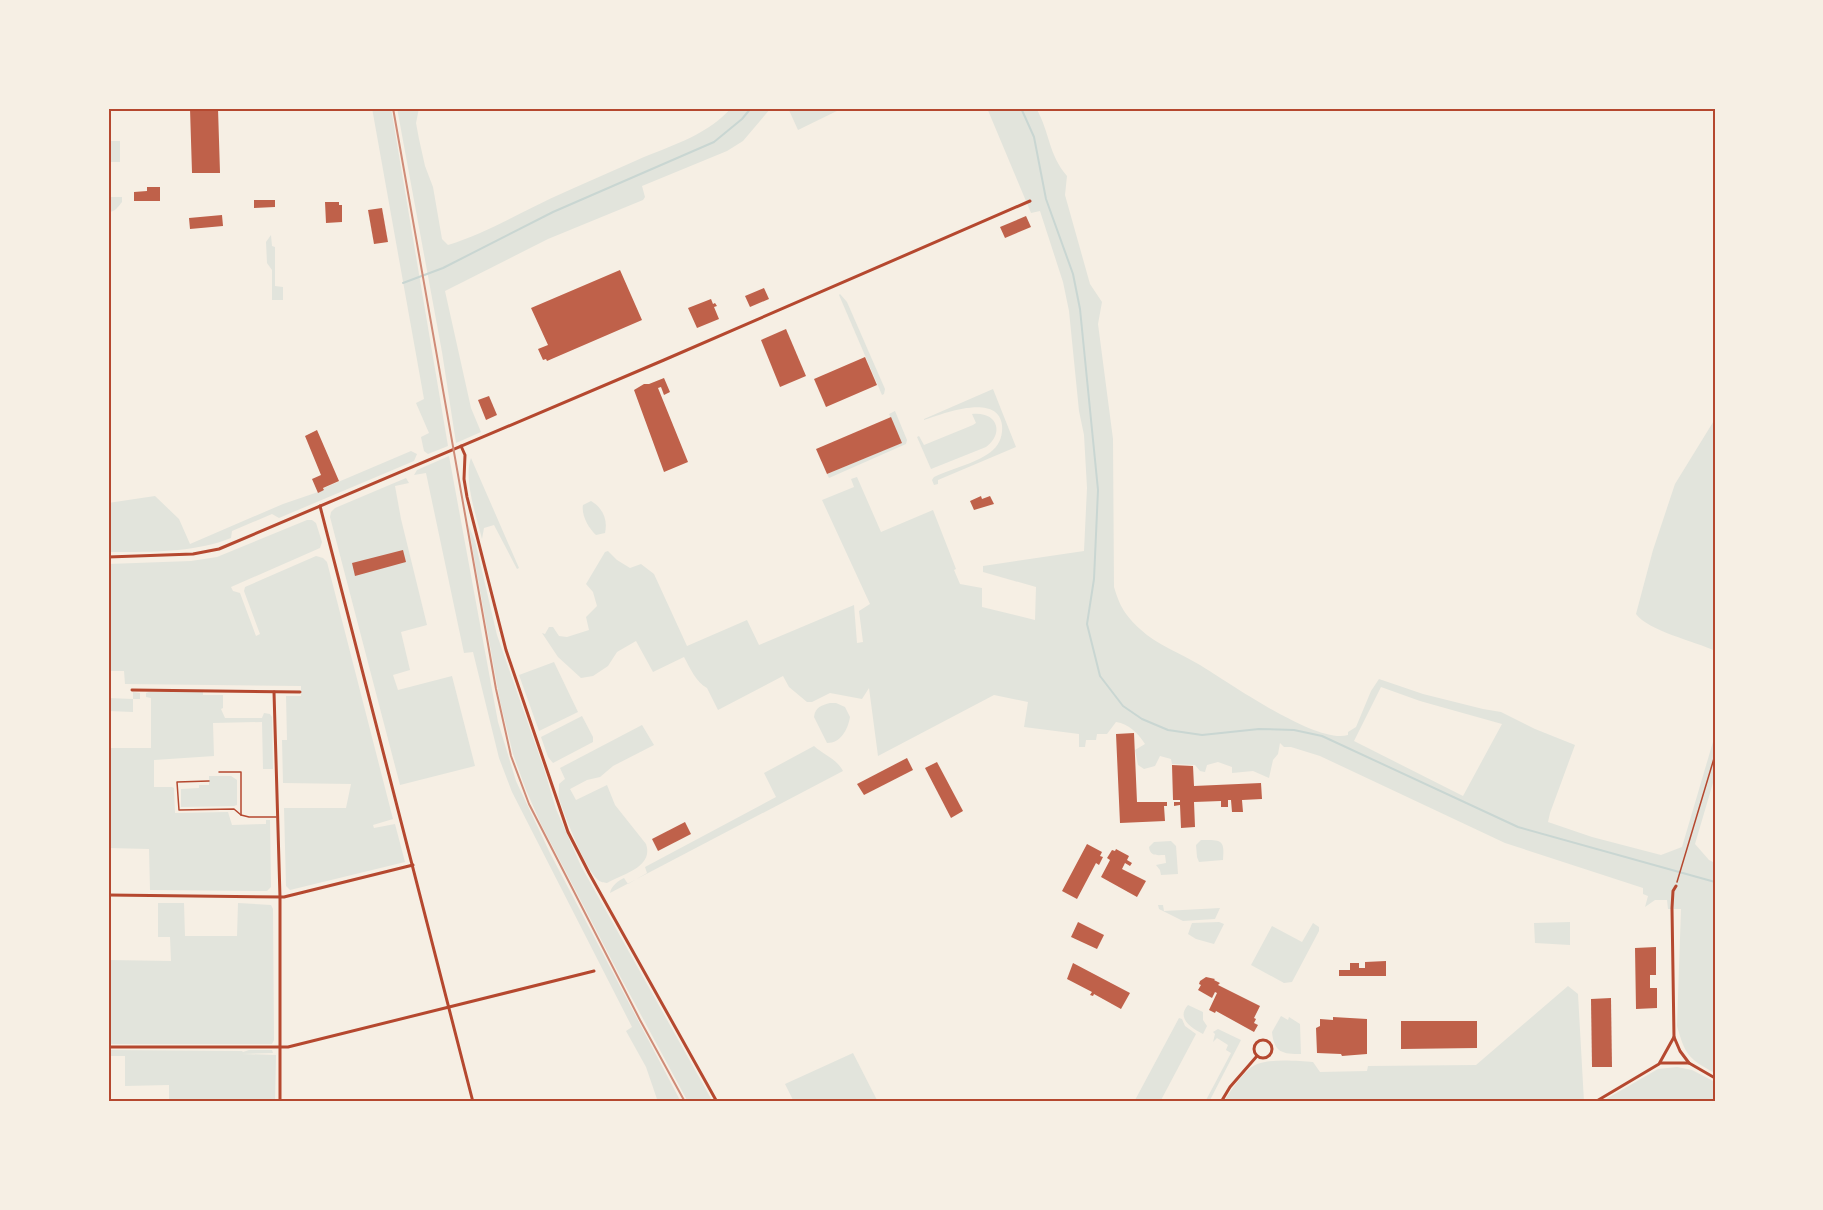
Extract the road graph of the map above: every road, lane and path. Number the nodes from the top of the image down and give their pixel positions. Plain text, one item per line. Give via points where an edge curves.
1 (1030, 201) dead end
2 (461, 446) junction
3 (320, 506) junction
4 (108, 557) edge
5 (132, 690) dead end
6 (274, 692) junction
7 (300, 692) dead end
8 (1715, 755) edge
9 (219, 772) dead end
10 (208, 781) dead end
11 (241, 815) junction
12 (277, 817) junction
13 (413, 865) junction
14 (1679, 878) dead end
15 (1676, 886) dead end
16 (108, 895) edge
17 (280, 897) junction
18 (594, 971) dead end
19 (449, 1007) junction
20 (1674, 1037) junction
21 (108, 1047) edge
22 (281, 1047) junction
23 (1257, 1056) junction
24 (1689, 1063) junction
25 (1659, 1064) junction
26 (1715, 1078) edge
27 (280, 1102) edge
28 (473, 1102) edge
29 (717, 1102) edge
30 (1221, 1102) edge
31 (1594, 1102) edge

1 - 2 street
2 - 3 street
2 - 29 street via 467,497 506,650 564,821
3 - 4 street via 211,551
3 - 13 street
5 - 6 street
6 - 7 street
6 - 12 street
8 - 14 path
9 - 11 lane via 241,772
10 - 11 lane via 177,782 178,809 234,809
11 - 12 lane
12 - 17 street
13 - 17 street
13 - 19 street
15 - 20 street via 1672,908
16 - 17 street
17 - 22 street
18 - 19 street
19 - 22 street
19 - 28 street
20 - 24 street
20 - 25 street
21 - 22 street
22 - 27 street
23 - 23 street via 1264,1058 1270,1054 1269,1042 1262,1040 1256,1044
23 - 30 street
24 - 25 street
24 - 26 street
25 - 31 street

